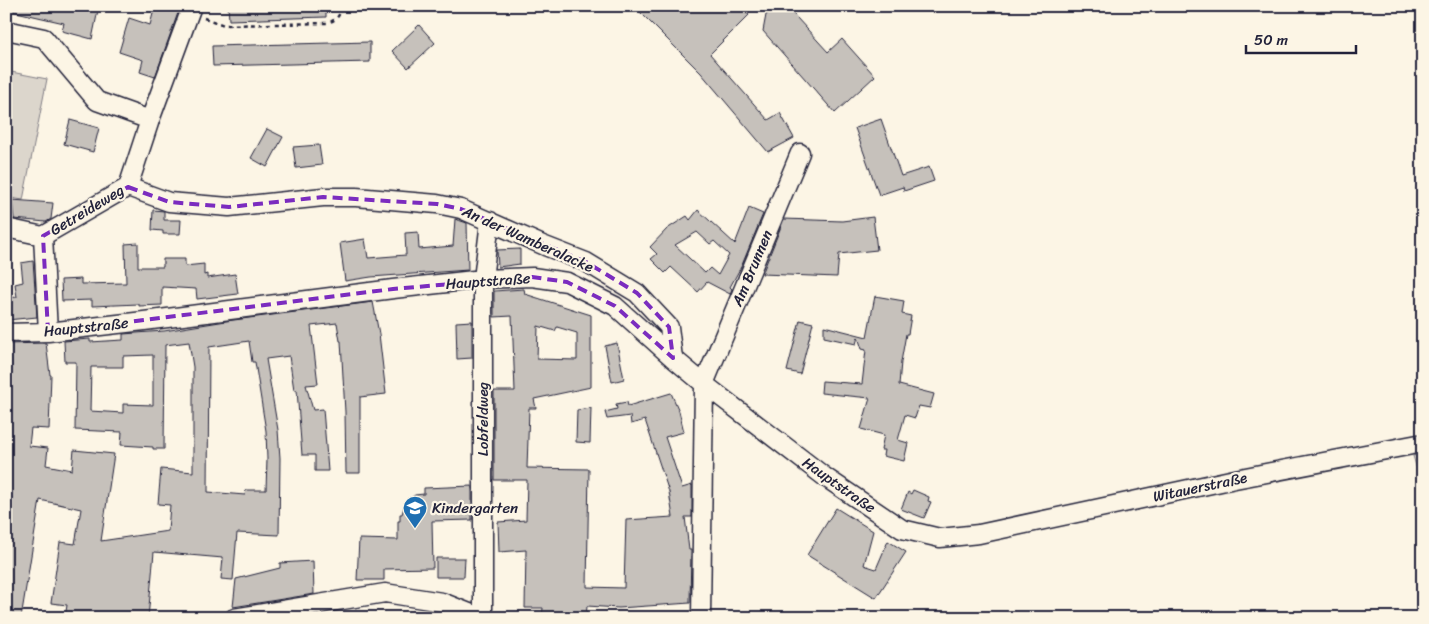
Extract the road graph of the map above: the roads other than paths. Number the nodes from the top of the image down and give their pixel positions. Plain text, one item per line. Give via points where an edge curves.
1 (191, 9) edge
2 (6, 30) edge
3 (150, 120) junction
4 (800, 153) dead end
5 (128, 187) junction
6 (490, 221) junction
7 (6, 228) edge
8 (42, 236) junction
9 (483, 280) junction
10 (48, 332) junction
11 (6, 333) edge
12 (673, 358) junction
13 (704, 384) junction
14 (1423, 443) edge
15 (979, 534) joint
16 (234, 618) edge
17 (482, 618) edge
18 (701, 618) edge

1 - 3 street, Getreideweg
2 - 3 street via 44,38 97,101
3 - 5 street, Getreideweg
4 - 13 street, Am Brunnen
5 - 6 street, An der Wamberalacke via 169,202 228,207 323,197 437,204 461,208
5 - 8 street, Getreideweg
6 - 9 street, Lobfeldweg
6 - 12 street, An der Wamberalacke via 586,262 637,293 669,327
7 - 8 street
8 - 10 street, Getreideweg
9 - 10 street, Hauptstraße via 393,288
9 - 12 street, Hauptstraße via 532,277 567,282 615,306
9 - 17 street, Lobfeldweg
10 - 11 street, Hauptstraße
12 - 13 street, Hauptstraße
13 - 15 street, Hauptstraße via 825,478 902,529 940,538
13 - 18 street
14 - 15 street, Witauerstraße
16 - 17 street via 385,593 442,602

